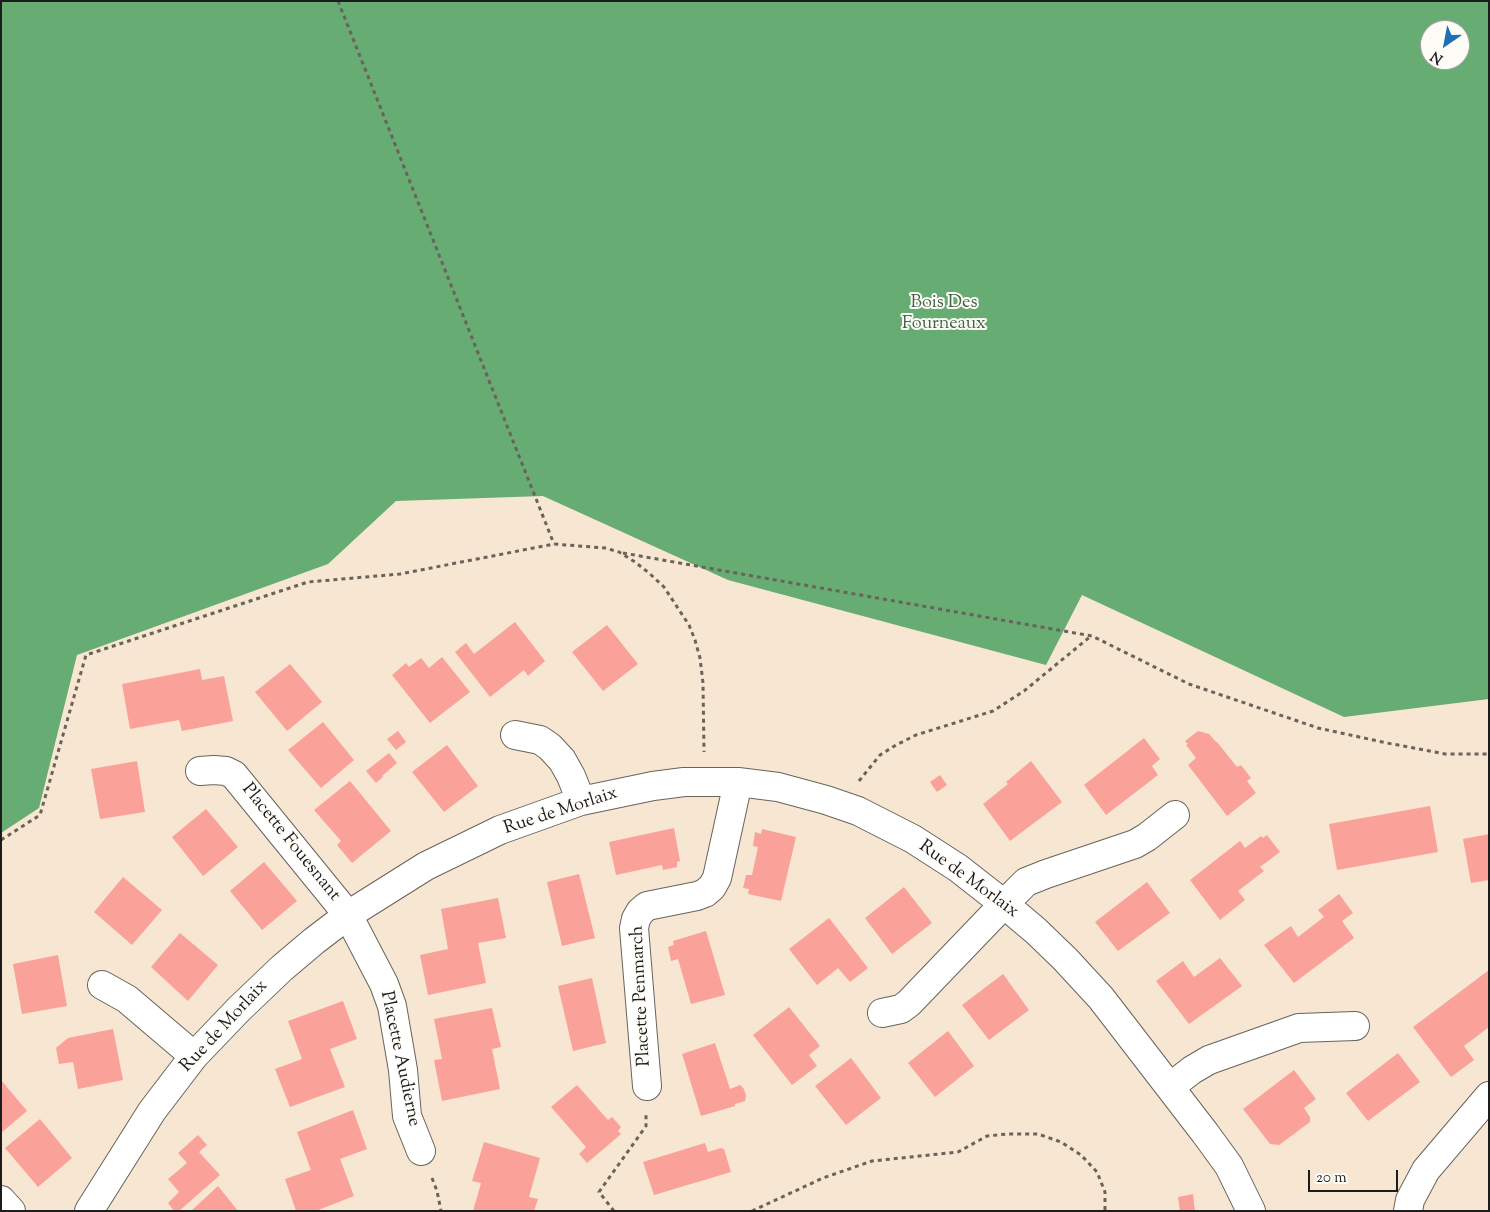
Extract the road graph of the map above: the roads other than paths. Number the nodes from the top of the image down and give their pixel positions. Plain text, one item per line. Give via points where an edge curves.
1 (515, 735) dead end
2 (200, 772) dead end
3 (738, 782) junction
4 (581, 802) junction
5 (1175, 815) dead end
6 (1004, 904) junction
7 (348, 915) junction
8 (102, 985) dead end
9 (882, 1013) dead end
10 (1355, 1026) dead end
11 (194, 1056) junction
12 (647, 1086) road end
13 (1170, 1087) junction
14 (1489, 1096) edge
15 (421, 1151) road end
16 (1, 1200) edge
17 (11, 1211) edge
18 (89, 1211) edge
19 (1251, 1211) edge
20 (1408, 1211) edge

1 - 4 street via 540,740 550,747 562,760
2 - 7 street, Placette Fouesnant via 214,770 234,775
3 - 4 street, Rue de Morlaix via 684,782
3 - 6 street, Rue de Morlaix via 778,787 858,812 920,844 958,868
3 - 12 street, Placette Penmarch via 717,878 712,887 697,896 647,906 636,919 634,928
4 - 7 street, Rue de Morlaix via 492,834 426,866
5 - 6 street via 1135,844 1026,882
6 - 9 street via 909,1003 901,1009
6 - 13 street, Rue de Morlaix via 1065,959 1101,998
7 - 11 street, Rue de Morlaix via 282,968
7 - 15 street, Placette Audierne via 392,1006 407,1116
8 - 11 street via 127,1000
10 - 13 street via 1299,1028 1210,1060
11 - 18 street, Rue de Morlaix via 152,1111
13 - 19 street, Rue de Morlaix via 1229,1166
14 - 20 street via 1426,1170 1410,1200
16 - 17 street

